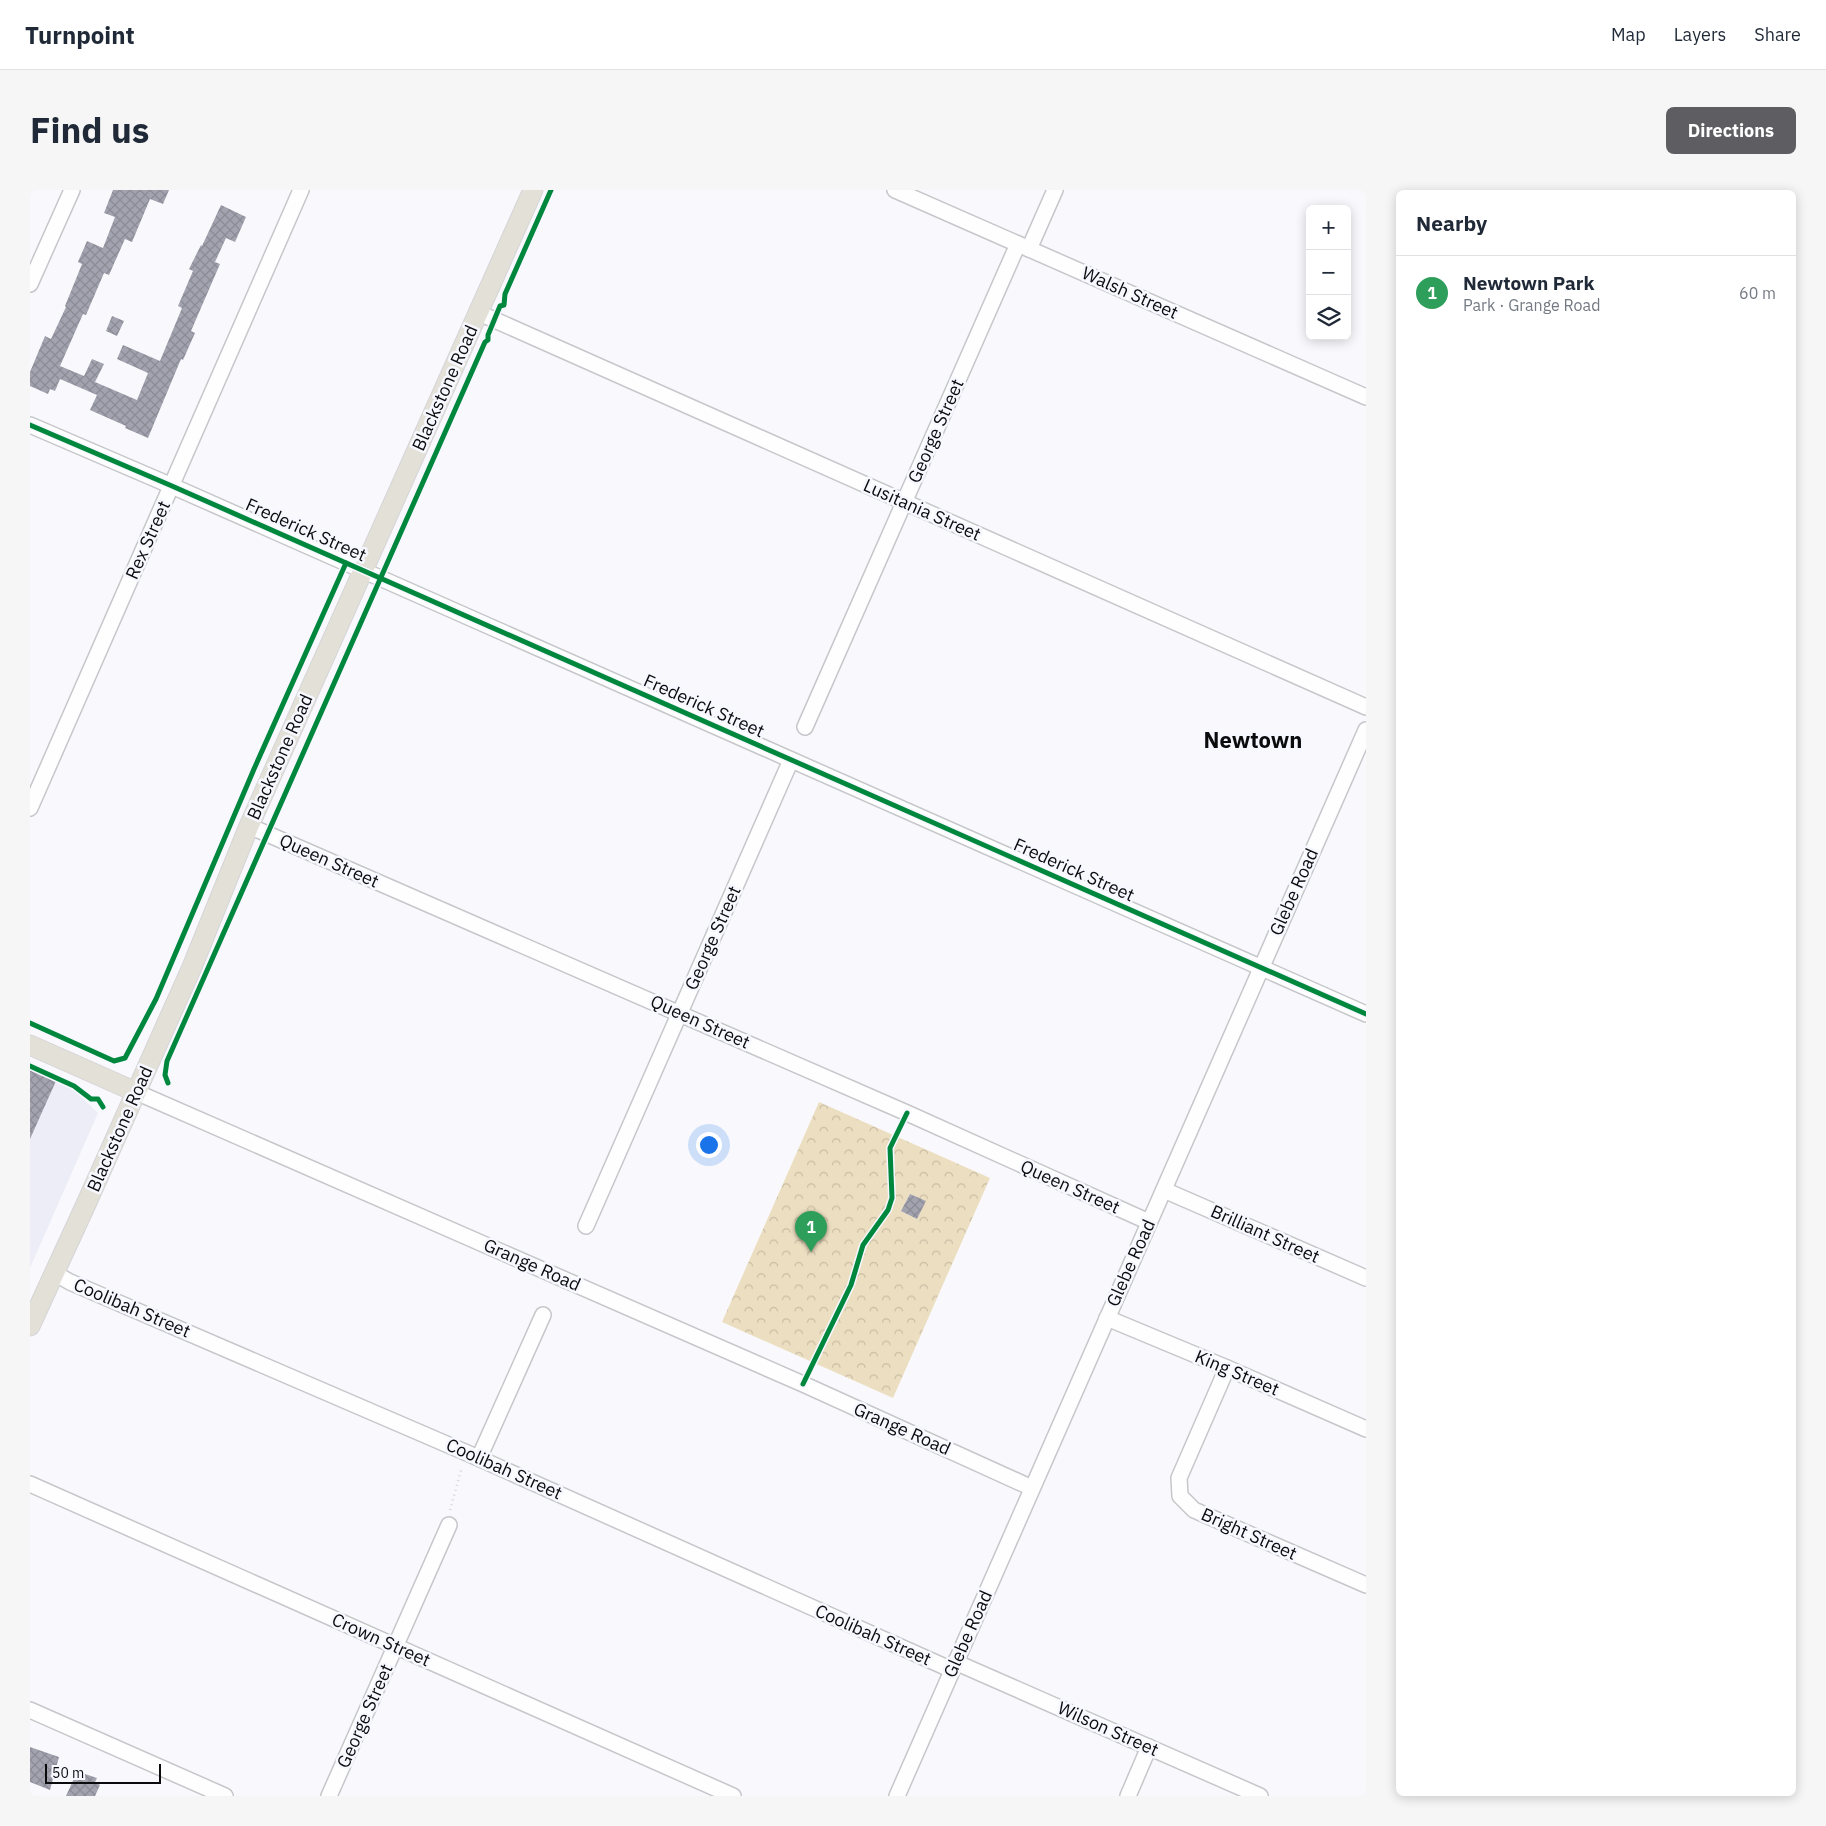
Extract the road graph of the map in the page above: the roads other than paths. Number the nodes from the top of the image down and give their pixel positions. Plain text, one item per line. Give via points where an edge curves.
1 (72, 190) edge
2 (301, 190) edge
3 (533, 190) edge
4 (895, 190) edge
5 (1055, 190) edge
6 (1023, 247) junction
7 (30, 284) edge
8 (479, 312) junction
9 (1366, 397) edge
10 (30, 425) edge
11 (172, 486) junction
12 (904, 502) junction
13 (364, 571) junction
14 (1366, 707) edge
15 (805, 727) dead end
16 (1366, 730) edge
17 (791, 760) junction
18 (30, 808) edge
19 (250, 826) junction
20 (1261, 968) junction
21 (680, 1014) junction
22 (1366, 1014) edge
23 (30, 1045) edge
24 (136, 1092) junction
25 (1164, 1190) junction
26 (1149, 1222) junction
27 (586, 1226) dead end
28 (54, 1273) junction
29 (1366, 1278) edge
30 (543, 1315) dead end
31 (1107, 1318) junction
32 (30, 1326) edge
33 (1227, 1368) junction
34 (1366, 1429) edge
35 (473, 1456) junction
36 (30, 1484) edge
37 (1032, 1488) junction
38 (449, 1526) road end
39 (1366, 1585) edge
40 (396, 1646) junction
41 (953, 1666) junction
42 (30, 1710) edge
43 (1149, 1747) junction
44 (224, 1796) edge
45 (329, 1796) edge
46 (733, 1796) edge
47 (897, 1796) edge
48 (1128, 1796) edge
49 (1260, 1796) edge

1 - 7 street
2 - 11 street, Rex Street
3 - 8 main road, Blackstone Road
4 - 6 street, Walsh Street
5 - 6 street, George Street
6 - 9 street, Walsh Street
6 - 12 street, George Street
8 - 12 street, Lusitania Street
8 - 13 main road, Blackstone Road
10 - 11 street, Frederick Street
11 - 13 street, Frederick Street
11 - 18 street, Rex Street
12 - 14 street, Lusitania Street
12 - 15 street, George Street
13 - 17 street, Frederick Street
13 - 19 main road, Blackstone Road
16 - 20 street, Glebe Road
17 - 20 street, Frederick Street
17 - 21 street, George Street
19 - 21 street, Queen Street
19 - 24 main road, Blackstone Road
20 - 22 street, Frederick Street
20 - 25 street, Glebe Road
21 - 26 street, Queen Street
21 - 27 street, George Street
23 - 24 main road, Grange Road
24 - 28 main road, Blackstone Road
24 - 37 street, Grange Road via 803,1384
25 - 26 street, Glebe Road
25 - 29 street, Brilliant Street
26 - 31 street, Glebe Road
28 - 32 main road, Blackstone Road
28 - 35 street, Coolibah Street
30 - 35 street
31 - 33 street, King Street
31 - 37 street, Glebe Road
33 - 34 street, King Street
33 - 39 street, Bright Street via 1179,1478 1180,1496 1194,1510
35 - 41 street, Coolibah Street
36 - 40 street, Crown Street
37 - 41 street, Glebe Road
38 - 40 street, George Street
40 - 45 street, George Street
40 - 46 street, Crown Street
41 - 43 street, Wilson Street
41 - 47 street, Glebe Road
42 - 44 street
43 - 48 street
43 - 49 street, Wilson Street

